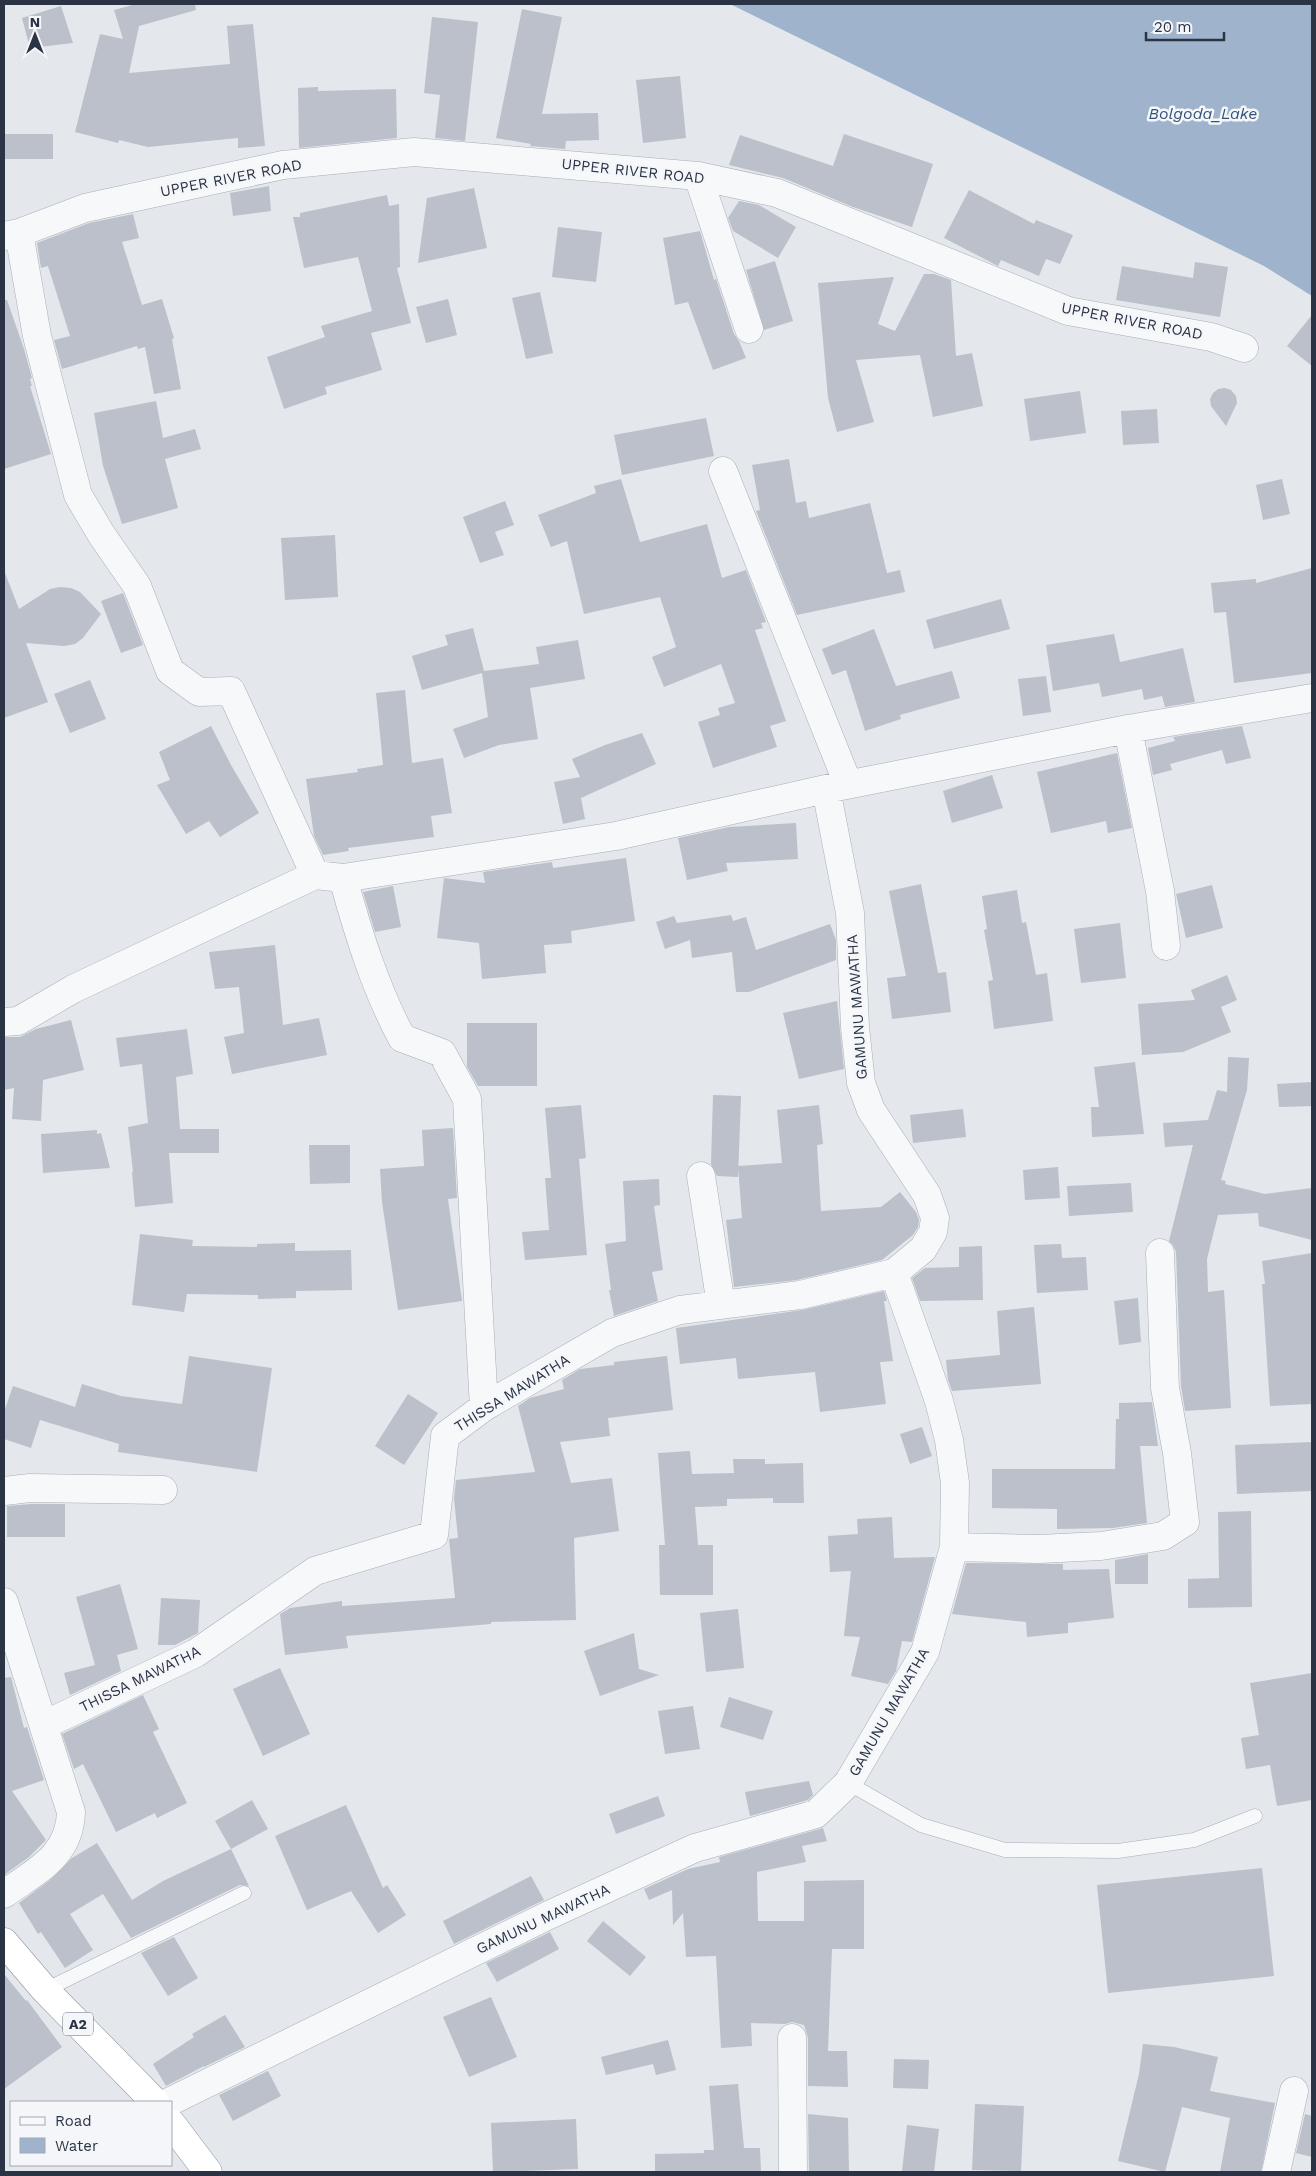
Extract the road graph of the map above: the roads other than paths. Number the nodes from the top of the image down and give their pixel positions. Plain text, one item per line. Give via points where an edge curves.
1 (698, 176) junction
2 (11, 234) edge
3 (749, 329) dead end
4 (1244, 348) dead end
5 (724, 471) dead end
6 (1312, 698) edge
7 (1128, 729) junction
8 (837, 786) junction
9 (316, 876) junction
10 (343, 878) junction
11 (1166, 946) dead end
12 (4, 1022) edge
13 (701, 1176) dead end
14 (1160, 1253) dead end
15 (894, 1273) junction
16 (721, 1305) junction
17 (484, 1407) junction
18 (163, 1490) dead end
19 (4, 1491) edge
20 (954, 1547) junction
21 (4, 1602) edge
22 (44, 1724) junction
23 (848, 1783) junction
24 (1255, 1816) dead end
25 (244, 1893) dead end
26 (4, 1894) edge
27 (4, 1942) edge
28 (45, 1990) junction
29 (792, 2038) dead end
30 (1294, 2091) dead end
31 (153, 2101) edge
32 (171, 2101) edge
33 (172, 2124) edge
34 (208, 2172) edge
35 (793, 2172) edge
36 (1276, 2172) edge

1 - 2 street, UPPER RIVER ROAD via 414,152 283,165 85,208
1 - 3 street
1 - 4 street, UPPER RIVER ROAD via 778,193 1068,311 1211,337
2 - 9 street via 78,495 137,586 170,671 199,692 231,691
5 - 8 street, GAMUNU MAWATHA
6 - 7 street
7 - 8 street
7 - 11 street via 1160,891
8 - 10 street via 616,836
8 - 15 street, GAMUNU MAWATHA via 850,913 861,1083 871,1110 927,1195 935,1218 933,1232 923,1249
9 - 10 street
9 - 12 street via 73,989 18,1021
10 - 17 street via 356,926 386,1009 402,1038 442,1053 467,1099
13 - 16 street
14 - 20 street via 1165,1388 1185,1522 1163,1536 1101,1546 1039,1549
15 - 16 street, THISSA MAWATHA via 800,1295
15 - 20 street, GAMUNU MAWATHA via 939,1401 949,1440 955,1483
16 - 17 street, THISSA MAWATHA via 680,1310 612,1333
17 - 22 street, THISSA MAWATHA via 445,1436 434,1535 315,1571 196,1653
18 - 19 street via 30,1488
20 - 23 street, GAMUNU MAWATHA via 925,1652
21 - 22 street
22 - 26 street via 71,1812 71,1826 58,1854
23 - 24 lane via 921,1825 1005,1850 1118,1851 1194,1840
23 - 32 street, GAMUNU MAWATHA via 816,1814 695,1848 549,1915
25 - 28 lane
27 - 28 highway, A2
28 - 31 highway, A2
29 - 35 street
30 - 36 street
33 - 34 highway

